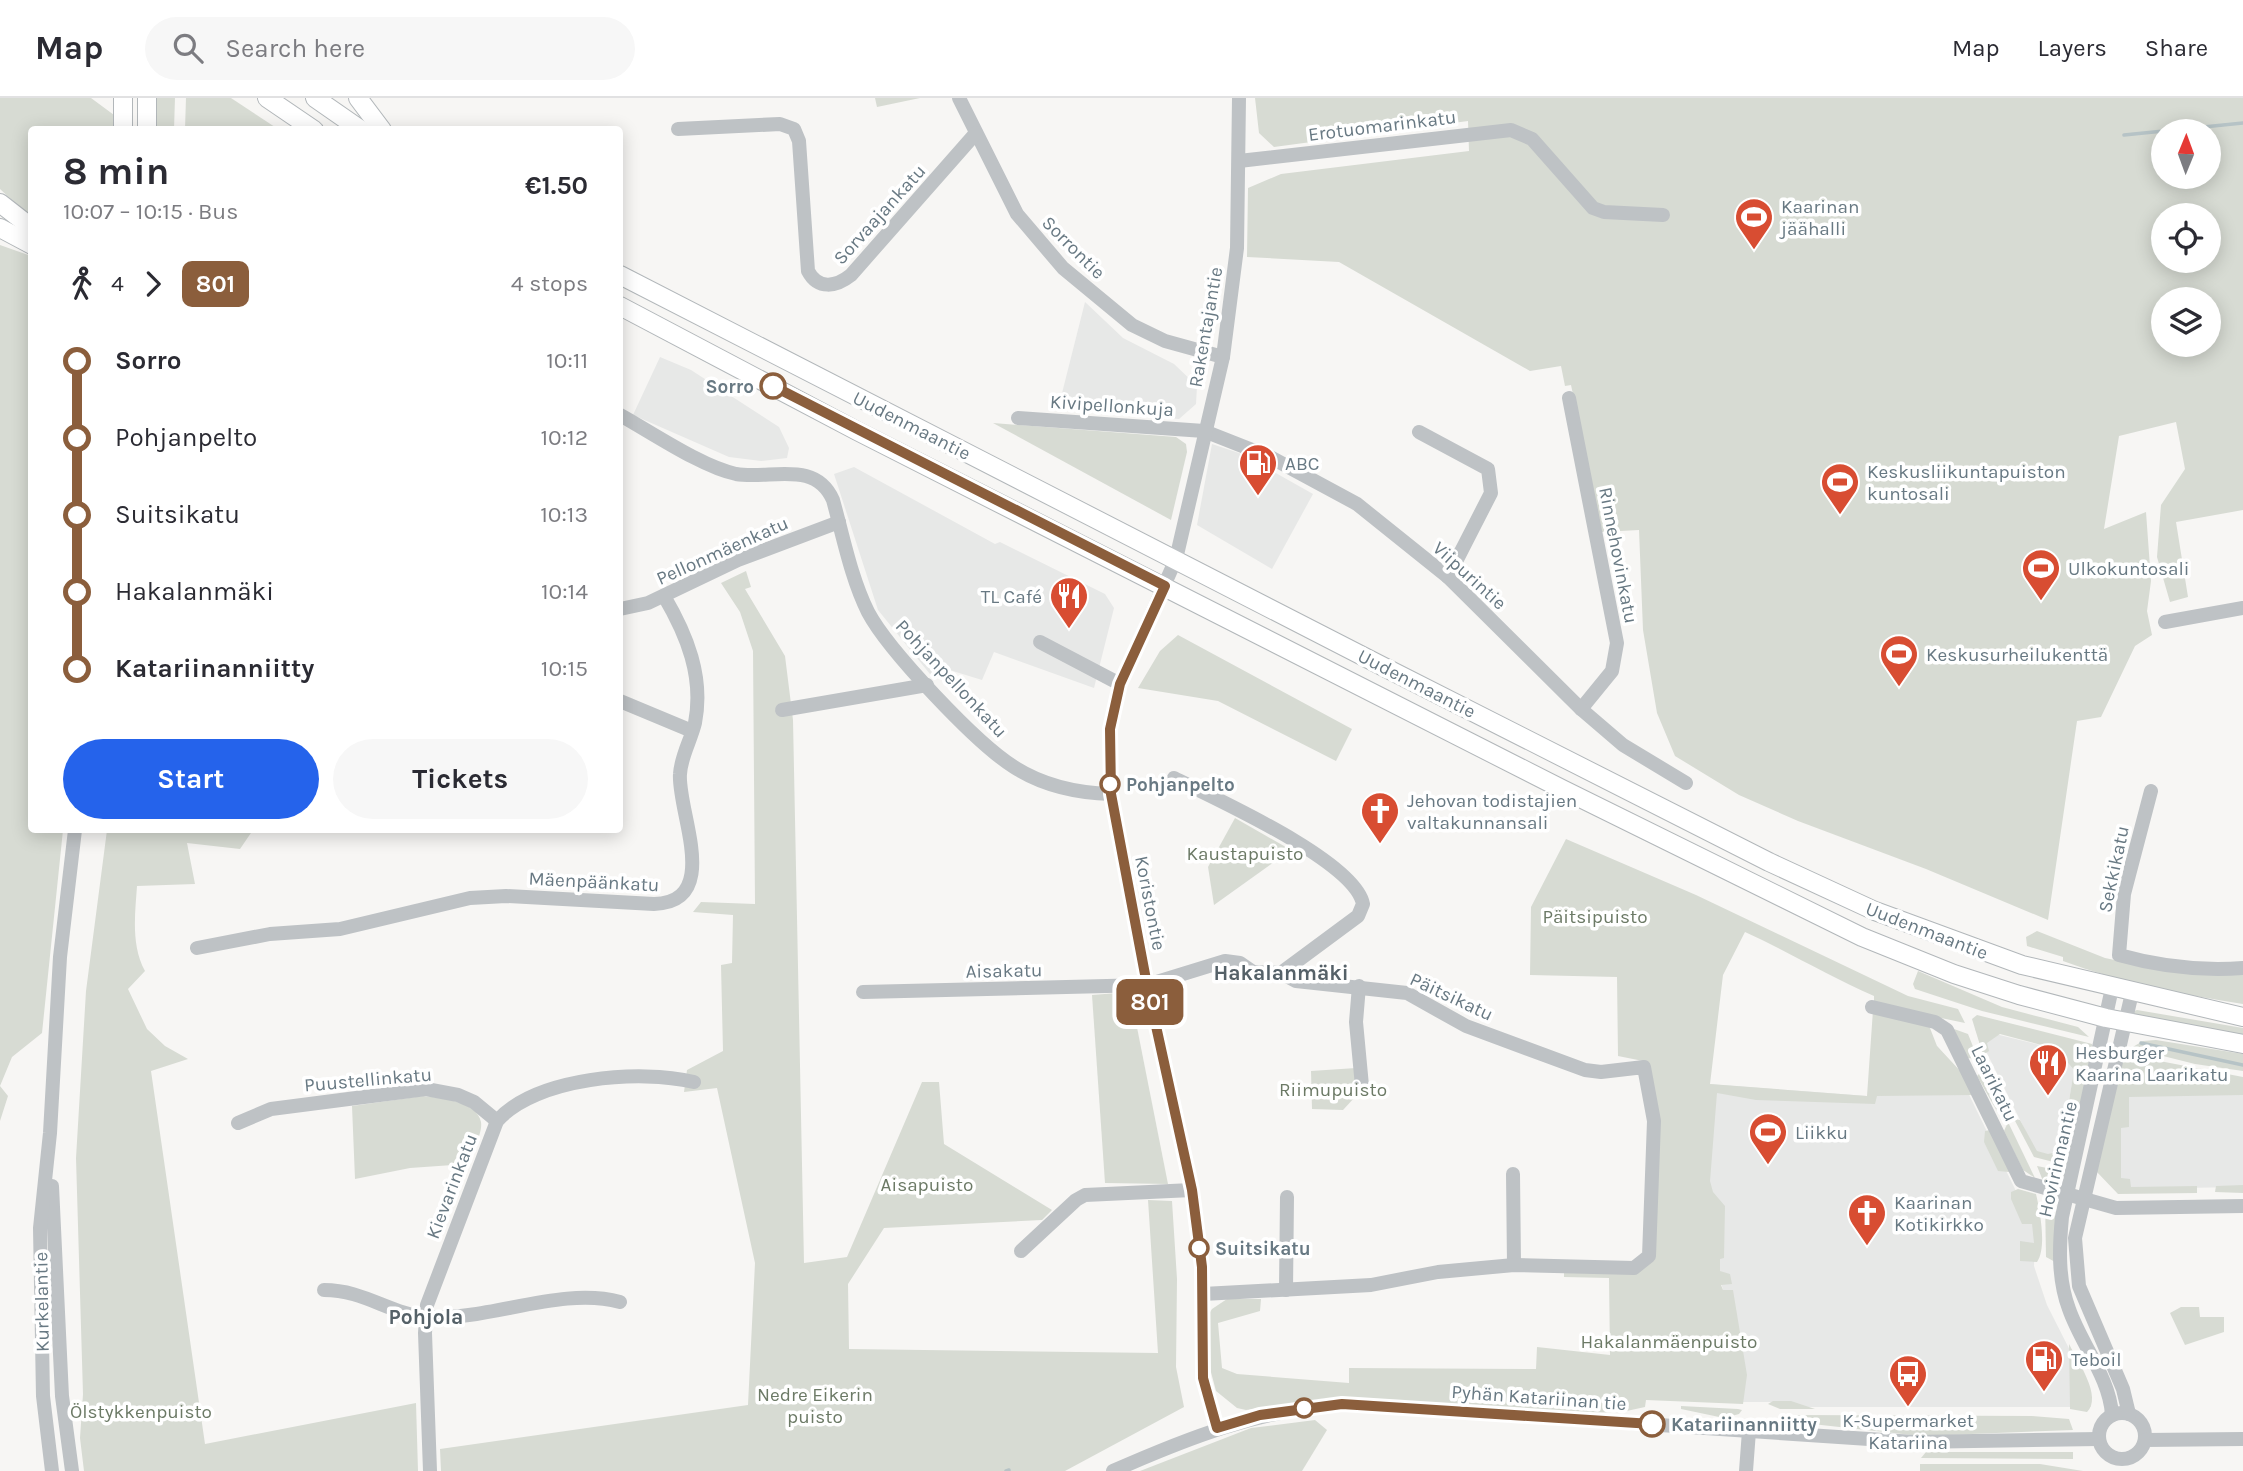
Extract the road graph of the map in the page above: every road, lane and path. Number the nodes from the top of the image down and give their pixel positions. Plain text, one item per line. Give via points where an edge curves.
1 (123, 98) edge
2 (147, 98) edge
3 (267, 98) edge
4 (314, 98) edge
5 (358, 98) edge
6 (959, 98) edge
7 (1239, 98) edge
8 (123, 126) edge
9 (147, 126) edge
10 (308, 126) edge
11 (355, 126) edge
12 (379, 126) edge
13 (678, 129) dead end
14 (976, 133) junction
15 (1238, 161) junction
16 (0, 203) edge
17 (1663, 215) dead end
18 (28, 225) edge
19 (0, 228) edge
20 (28, 243) edge
21 (623, 277) edge
22 (623, 308) edge
23 (1223, 357) junction
24 (1569, 398) dead end
25 (623, 417) edge
26 (1018, 418) dead end
27 (1204, 431) junction
28 (1419, 432) dead end
29 (839, 522) junction
30 (1176, 559) junction
31 (1448, 577) junction
32 (1165, 586) junction
33 (664, 596) junction
34 (623, 608) edge
35 (2243, 608) edge
36 (2165, 622) dead end
37 (1040, 642) dead end
38 (1120, 684) junction
39 (927, 685) junction
40 (623, 702) edge
41 (1581, 709) junction
42 (782, 710) dead end
43 (692, 731) junction
44 (1174, 778) dead end
45 (1686, 783) dead end
46 (2151, 791) dead end
47 (1111, 794) junction
48 (75, 833) edge
49 (197, 948) dead end
50 (2243, 968) edge
51 (1281, 973) junction
52 (1147, 985) junction
53 (1359, 986) junction
54 (2112, 988) junction
55 (863, 992) dead end
56 (2132, 993) junction
57 (1872, 1007) dead end
58 (2243, 1017) edge
59 (2106, 1018) junction
60 (2125, 1022) junction
61 (2243, 1044) edge
62 (694, 1082) dead end
63 (1362, 1086) dead end
64 (497, 1121) junction
65 (238, 1123) dead end
66 (50, 1133) junction
67 (1513, 1174) dead end
68 (1192, 1190) junction
69 (2067, 1196) junction
70 (1287, 1197) dead end
71 (2083, 1200) junction
72 (2243, 1206) edge
73 (1021, 1251) dead end
74 (1514, 1265) junction
75 (324, 1290) dead end
76 (1286, 1290) junction
77 (1203, 1294) junction
78 (620, 1302) dead end
79 (426, 1317) junction
80 (2129, 1414) junction
81 (2112, 1415) junction
82 (1217, 1428) junction
83 (1749, 1431) junction
84 (2099, 1439) junction
85 (2243, 1439) edge
86 (2145, 1440) junction
87 (2123, 1465) edge
88 (52, 1471) edge
89 (72, 1471) edge
90 (430, 1471) edge
91 (1113, 1471) edge
92 (1746, 1471) edge

1 - 8 main road
2 - 9 main road
3 - 10 main road
4 - 11 main road
5 - 12 main road
6 - 14 street, Sorrontie
7 - 15 street, Rakentajantie
13 - 14 street, Sorvaajankatu via 780,124 794,129 799,141 808,271 821,284 832,285 851,275
14 - 23 street, Sorrontie via 1017,214 1063,268 1132,325 1165,341
15 - 17 street, Erotuomarinkatu via 1511,130 1532,139 1593,208
15 - 23 street, Rakentajantie via 1235,272
16 - 18 main road
19 - 20 main road
21 - 30 main road, Uudenmaantie
22 - 32 main road, Uudenmaantie
23 - 27 street, Rakentajantie
24 - 41 street, Rinnehovinkatu via 1617,643 1612,671
25 - 29 street, Pohjanpellonkatu via 723,470 815,478 829,491
26 - 27 street, Kivipellonkuja
27 - 30 street, Rakentajantie
27 - 31 street, Viipurintie via 1270,457 1357,504
28 - 31 street via 1488,469 1491,493
29 - 33 street, Pellonmäenkatu via 738,560
29 - 39 street, Pohjanpellonkatu via 869,613
30 - 32 street, Koristontie
30 - 54 main road, Uudenmaantie via 1769,862 1875,911 1996,956
31 - 41 street, Viipurintie
32 - 38 street, Koristontie
32 - 59 main road, Uudenmaantie via 1861,937 1954,975
33 - 34 street, Pellonmäenkatu
33 - 43 street, Mäenpäänkatu via 691,649 697,700
35 - 36 street
37 - 38 street
38 - 47 street, Koristontie via 1110,729
39 - 42 street
39 - 47 street, Pohjanpellonkatu via 1014,767 1077,791
40 - 43 street
41 - 45 street, Viipurintie via 1623,745
43 - 49 street, Mäenpäänkatu via 680,774 692,866 684,891 667,904 470,898 340,929 270,934
44 - 51 street via 1301,845 1362,897 1362,911 1354,922
46 - 50 street, Sekkikatu via 2124,894 2119,955 2211,969
47 - 52 street, Koristontie
48 - 66 street, Kurkelantie via 60,957
51 - 52 street, Aisakatu via 1254,972 1225,961
51 - 53 street, Päitsikatu via 1296,981
52 - 55 street, Aisakatu
52 - 68 street, Koristontie
53 - 63 street via 1356,1022
53 - 74 street, Päitsikatu via 1407,993 1466,1026 1572,1066 1601,1072 1644,1067 1653,1107 1654,1144 1650,1251 1645,1262 1628,1268
54 - 56 main road, Uudenmaantie
54 - 59 street, Hovirinnantie
56 - 58 main road, Uudenmaantie
56 - 60 street, Hovirinnantie
57 - 69 street, Laarikatu via 1934,1022 1947,1030 2021,1181
59 - 60 main road, Uudenmaantie
59 - 69 street, Hovirinnantie
60 - 61 main road, Uudenmaantie
60 - 71 street, Hovirinnantie
62 - 64 street, Kievarinkatu via 647,1075 570,1085 520,1101
64 - 65 street, Puustellinkatu via 474,1102 426,1089 271,1109
64 - 79 street, Kievarinkatu via 432,1289
66 - 88 street, Kurkelantie via 40,1228 40,1312
66 - 89 street, Kurkelantie via 60,1360
67 - 74 street
68 - 73 street via 1085,1195
68 - 77 street, Koristontie
69 - 71 street, Laarikatu
69 - 81 street, Hovirinnantie via 2060,1233 2064,1291 2108,1393
70 - 76 street
71 - 72 street, Laarikatu via 2116,1208
71 - 80 street, Hovirinnantie via 2075,1238 2076,1275
74 - 76 street via 1438,1272 1371,1285
75 - 79 street via 355,1292
76 - 77 street
77 - 82 street, Koristontie via 1203,1378
78 - 79 street via 592,1297
79 - 90 street, Kievarinkatu
80 - 81 street
80 - 86 street via 2142,1424
81 - 84 street
82 - 83 street, Pyhän Katariinan tie via 1260,1415 1342,1404
82 - 91 street, Pyhän Katariinan tie
83 - 84 street, Pyhän Katariinan tie via 1914,1442
83 - 92 street
84 - 87 street via 2107,1454
85 - 86 street
86 - 87 street

